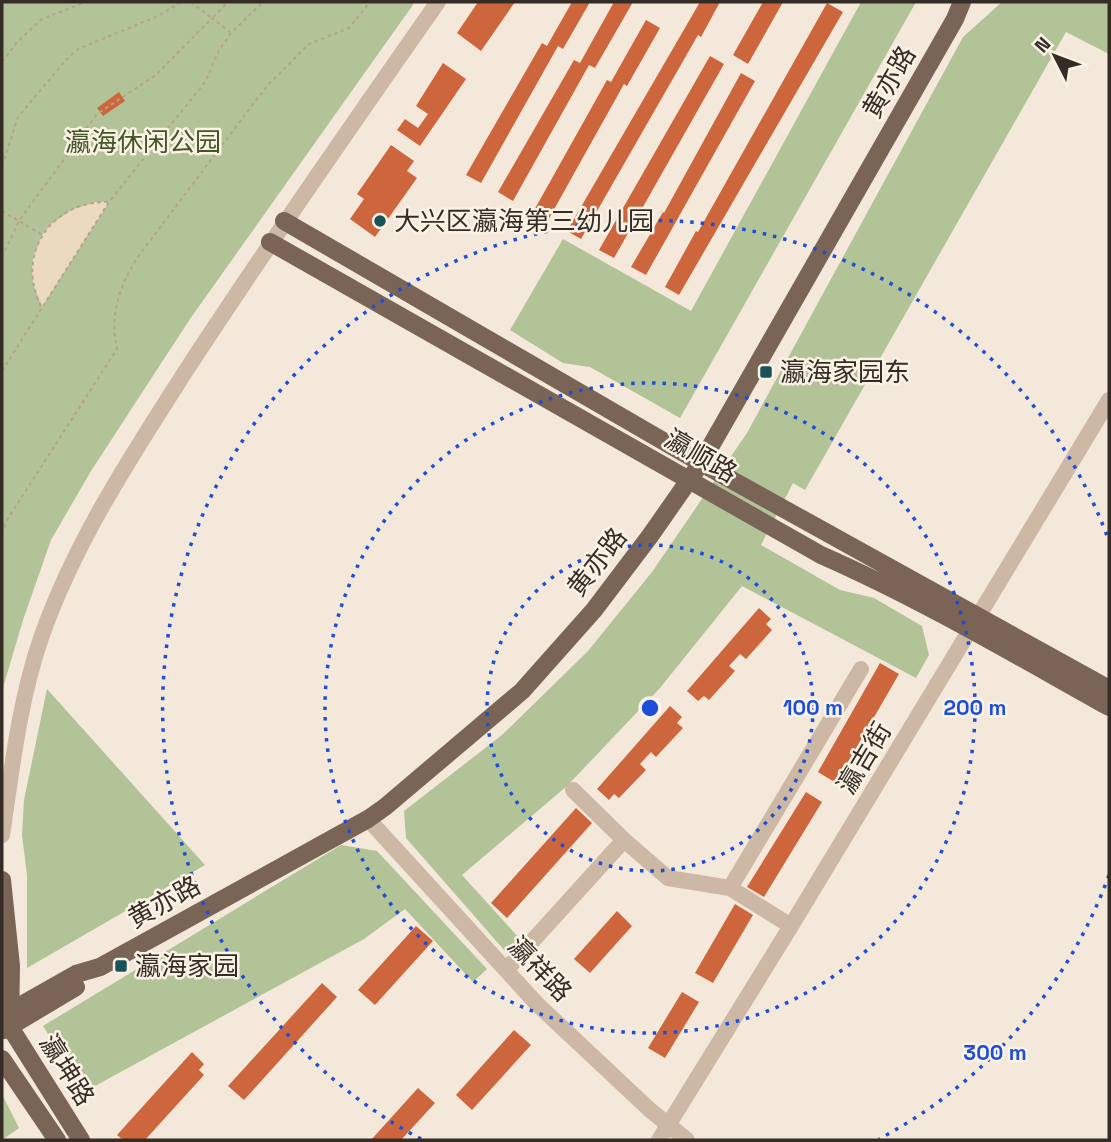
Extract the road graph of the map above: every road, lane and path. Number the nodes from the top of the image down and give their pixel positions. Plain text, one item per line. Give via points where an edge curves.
1 (86, 2) edge
2 (181, 2) edge
3 (191, 2) edge
4 (228, 2) edge
5 (263, 2) edge
6 (370, 2) edge
7 (438, 2) edge
8 (970, 2) edge
9 (959, 10) edge
10 (212, 18) junction
11 (231, 33) junction
12 (2, 62) edge
13 (2, 166) edge
14 (109, 202) junction
15 (2, 211) edge
16 (19, 221) junction
17 (285, 221) junction
18 (42, 235) junction
19 (270, 242) junction
20 (2, 257) edge
21 (42, 307) junction
22 (2, 371) edge
23 (1109, 400) edge
24 (701, 463) junction
25 (690, 481) junction
26 (2, 534) edge
27 (973, 623) junction
28 (861, 669) dead end
29 (1109, 690) edge
30 (1109, 707) edge
31 (573, 790) dead end
32 (368, 819) junction
33 (2, 835) edge
34 (624, 840) junction
35 (2, 880) edge
36 (730, 888) junction
37 (791, 926) junction
38 (506, 970) junction
39 (6, 1021) edge
40 (2, 1059) edge
41 (667, 1126) junction
42 (57, 1140) edge
43 (81, 1140) edge
44 (659, 1140) edge
45 (687, 1140) edge

1 - 12 path via 42,19
2 - 13 path via 137,26 78,49 18,117
3 - 10 path
4 - 10 path
5 - 11 path
6 - 26 path via 349,28 309,44 266,88 138,258 116,303 117,349
7 - 17 street
8 - 9 main road, 黄亦路
9 - 24 main road, 黄亦路
10 - 11 path
10 - 16 path via 156,75 97,114
11 - 14 path via 205,82
14 - 18 path via 73,209
14 - 21 path
15 - 16 path
16 - 18 path
16 - 20 path
17 - 19 street
17 - 24 main road, 瀛顺路
18 - 21 path via 32,271
19 - 25 main road, 瀛顺路
19 - 33 street via 79,547 41,639 20,714
21 - 22 path
23 - 27 street, 瀛吉街
24 - 25 main road, 黄亦路
24 - 27 main road, 瀛顺路
25 - 27 main road, 瀛顺路 via 821,555
25 - 32 main road, 黄亦路 via 594,610 522,691
27 - 29 main road, 瀛顺路
27 - 30 main road, 瀛顺路
27 - 37 street, 瀛吉街
28 - 36 street
31 - 34 street
32 - 38 street, 瀛祥路
32 - 39 main road, 黄亦路 via 100,967 76,974
34 - 36 street via 668,878
34 - 38 street
35 - 39 main road via 11,966
36 - 37 street
37 - 41 street, 瀛吉街
38 - 41 street, 瀛祥路
39 - 43 main road, 瀛坤路
40 - 42 main road, 瀛坤路
41 - 44 street, 瀛吉街
41 - 45 street, 瀛祥路

